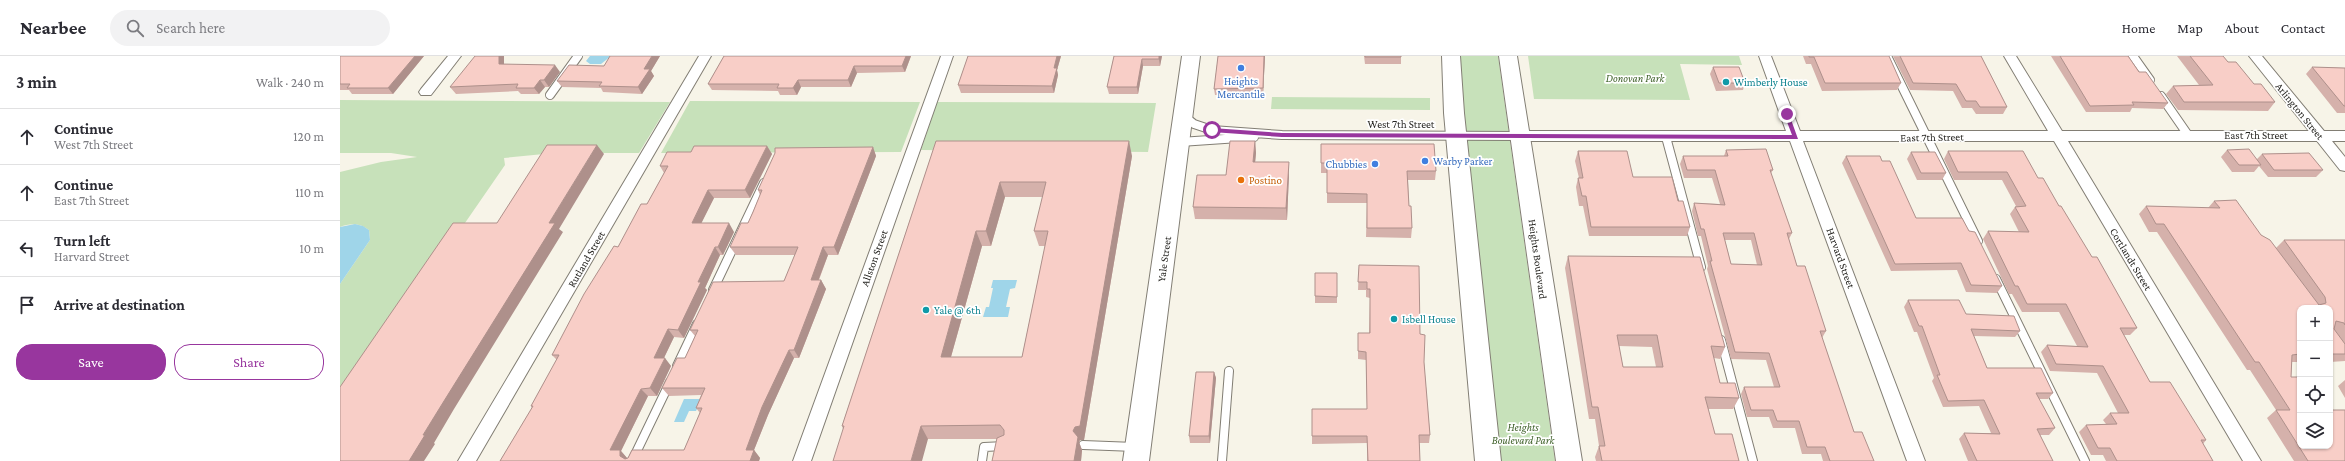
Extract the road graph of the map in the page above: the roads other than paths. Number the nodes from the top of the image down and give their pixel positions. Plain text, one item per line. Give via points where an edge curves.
1 (455, 56) edge
2 (578, 56) edge
3 (705, 56) edge
4 (947, 56) edge
5 (1191, 56) edge
6 (1451, 56) edge
7 (1508, 56) edge
8 (1765, 56) edge
9 (1887, 56) edge
10 (2010, 56) edge
11 (2133, 56) edge
12 (2255, 56) edge
13 (426, 92) dead end
14 (550, 95) dead end
15 (1183, 116) junction
16 (1282, 135) junction
17 (2056, 135) junction
18 (2188, 135) junction
19 (2319, 135) junction
20 (1457, 136) junction
21 (1520, 136) junction
22 (2345, 136) edge
23 (1666, 137) junction
24 (1796, 137) junction
25 (1927, 138) junction
26 (1180, 142) junction
27 (2345, 166) edge
28 (768, 174) edge
29 (1982, 250) edge
30 (1992, 271) edge
31 (1704, 275) edge
32 (710, 296) edge
33 (700, 317) edge
34 (1718, 328) edge
35 (1229, 371) dead end
36 (1083, 445) dead end
37 (1005, 446) edge
38 (1137, 454) edge
39 (467, 461) edge
40 (632, 461) edge
41 (802, 461) edge
42 (982, 461) edge
43 (1222, 461) edge
44 (1488, 461) edge
45 (1569, 461) edge
46 (1753, 461) edge
47 (1916, 461) edge
48 (2086, 461) edge
49 (2252, 461) edge

1 - 13 street
2 - 14 lane
3 - 39 street, Rutland Street
4 - 41 street, Allston Street
5 - 15 main road, Yale Street
6 - 20 main road
7 - 21 main road, Heights Boulevard
8 - 24 street, Harvard Street
9 - 25 lane
10 - 17 street, Cortlandt Street
11 - 18 lane
12 - 19 street, Arlington Street
15 - 16 lane, West 7th Street via 1194,124 1212,130
15 - 26 main road, Yale Street
16 - 20 lane, West 7th Street
16 - 26 lane, West 7th Street
17 - 18 street, East 7th Street
17 - 25 street, East 7th Street
17 - 49 street, Cortlandt Street
18 - 19 street, East 7th Street
19 - 22 street, East 7th Street
19 - 27 street, Arlington Street
20 - 21 lane, West 7th Street
20 - 44 main road
21 - 23 street, East 7th Street
21 - 45 main road, Heights Boulevard
23 - 24 street, East 7th Street
23 - 31 lane
24 - 25 street, East 7th Street
24 - 47 street, Harvard Street
25 - 29 lane
26 - 38 main road, Yale Street
28 - 32 lane
30 - 48 lane
33 - 40 lane
34 - 46 lane
35 - 43 lane
36 - 38 lane
37 - 42 lane via 984,447

